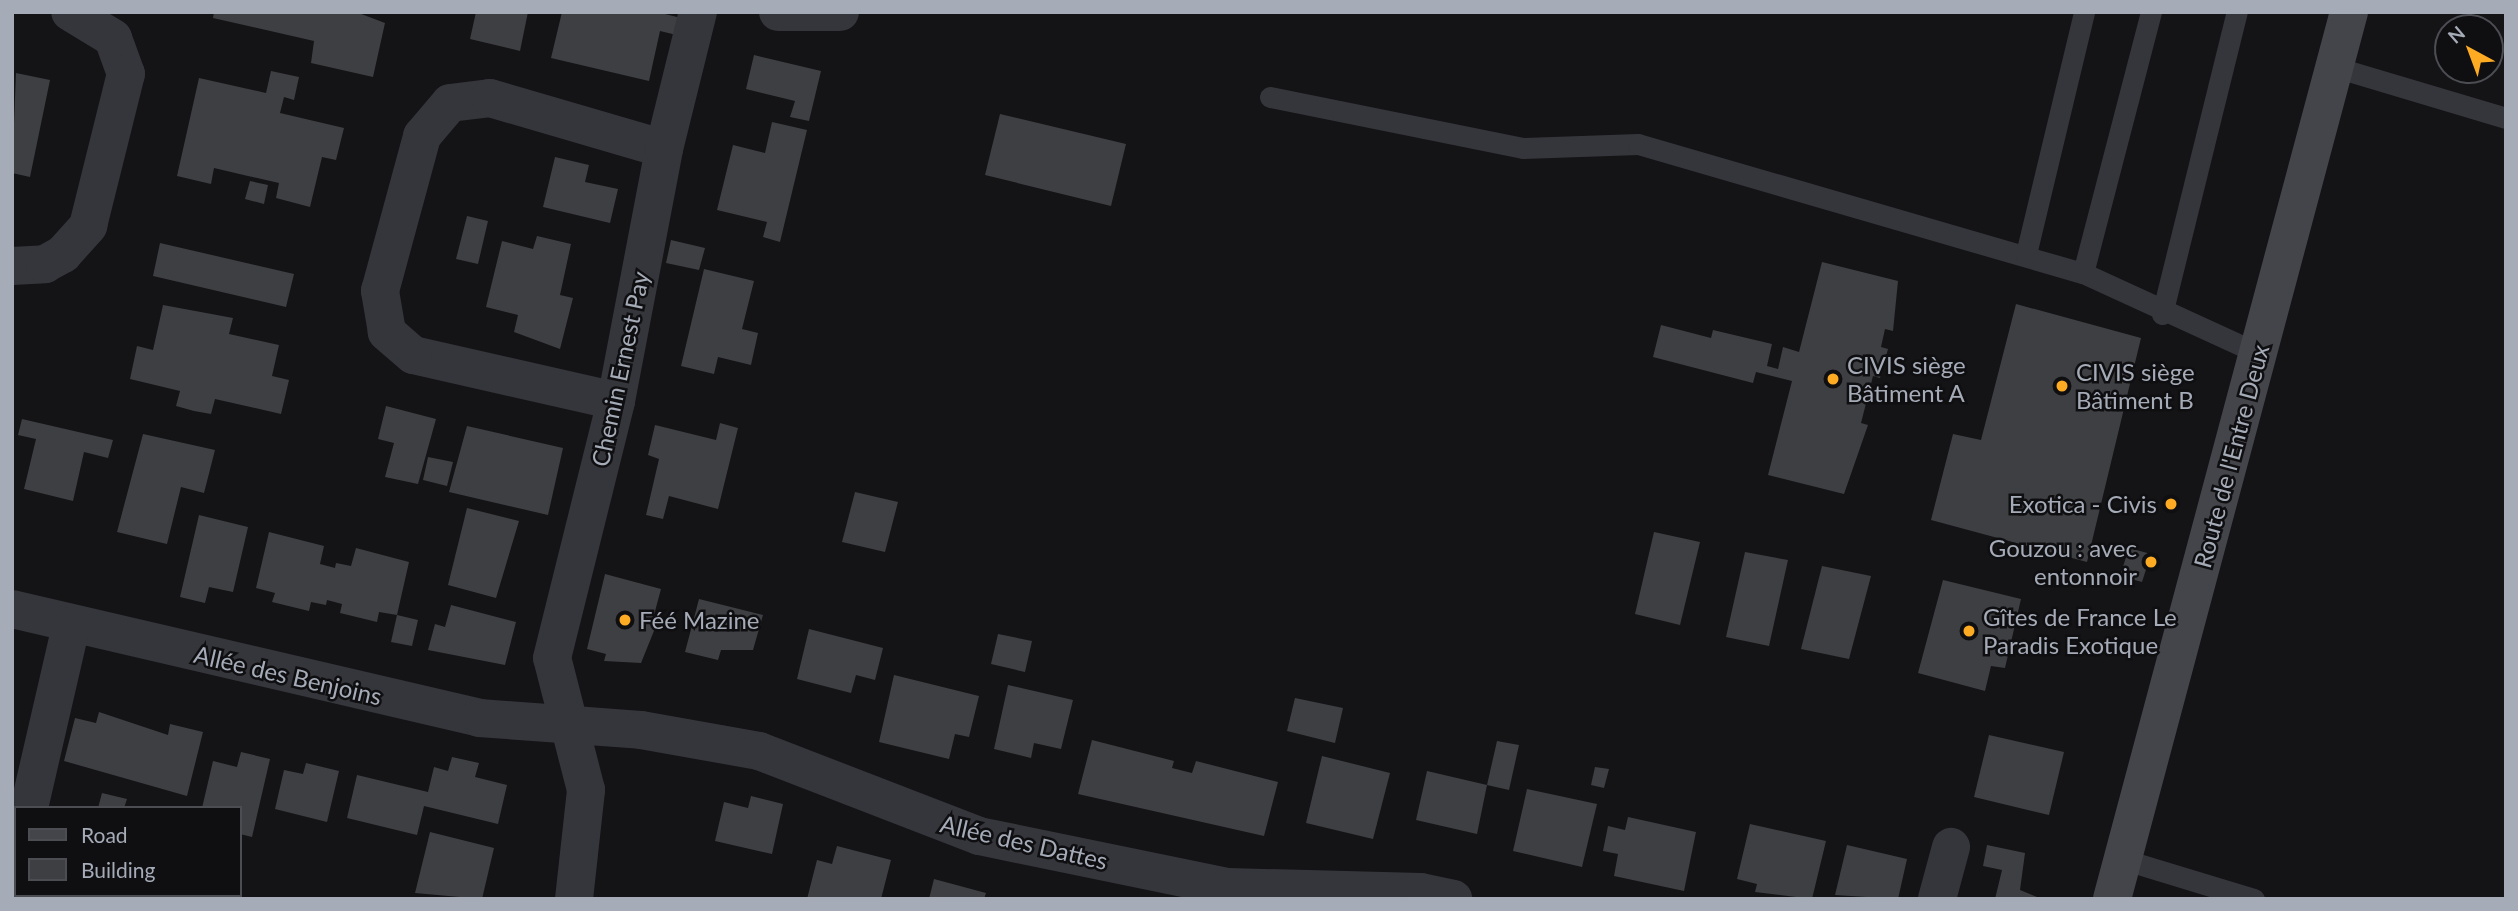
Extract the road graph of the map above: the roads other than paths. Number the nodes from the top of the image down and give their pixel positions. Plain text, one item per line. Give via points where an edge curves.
1 (70, 12) edge
2 (698, 12) edge
3 (778, 12) edge
4 (840, 12) edge
5 (2084, 12) edge
6 (2151, 12) edge
7 (2237, 12) edge
8 (2349, 12) edge
9 (2335, 67) junction
10 (1270, 97) dead end
11 (2506, 118) edge
12 (664, 149) junction
13 (2026, 254) junction
14 (12, 266) edge
15 (2083, 273) junction
16 (2162, 314) junction
17 (2259, 353) junction
18 (616, 401) junction
19 (12, 609) edge
20 (71, 626) junction
21 (567, 724) junction
22 (29, 806) edge
23 (1951, 847) dead end
24 (2122, 859) junction
25 (573, 899) edge
26 (1453, 899) edge
27 (1937, 899) edge
28 (2112, 899) edge
29 (2254, 899) edge

1 - 14 street via 113,38 126,74 88,226 63,254 45,264
2 - 12 street, Chemin Ernest Pay
3 - 4 street
5 - 13 lane
6 - 15 lane
7 - 16 lane
8 - 9 main road, Route de l'Entre Deux
9 - 11 lane
9 - 17 main road, Route de l'Entre Deux
10 - 13 lane via 1523,148 1638,144
12 - 18 street, Chemin Ernest Pay
12 - 18 street via 490,98 450,103 422,136 380,291 387,332 413,355
13 - 15 lane
15 - 16 lane
16 - 17 lane
17 - 24 main road, Route de l'Entre Deux
18 - 21 street, Chemin Ernest Pay via 552,659
19 - 20 street, Allée des Benjoins
20 - 21 street, Allée des Benjoins via 479,718
20 - 22 street
21 - 25 street, Chemin Ernest Pay via 586,790
21 - 26 street, Allée des Dattes via 759,751 979,836 1228,887 1420,892
23 - 27 street
24 - 28 main road, Route de l'Entre Deux
24 - 29 lane

